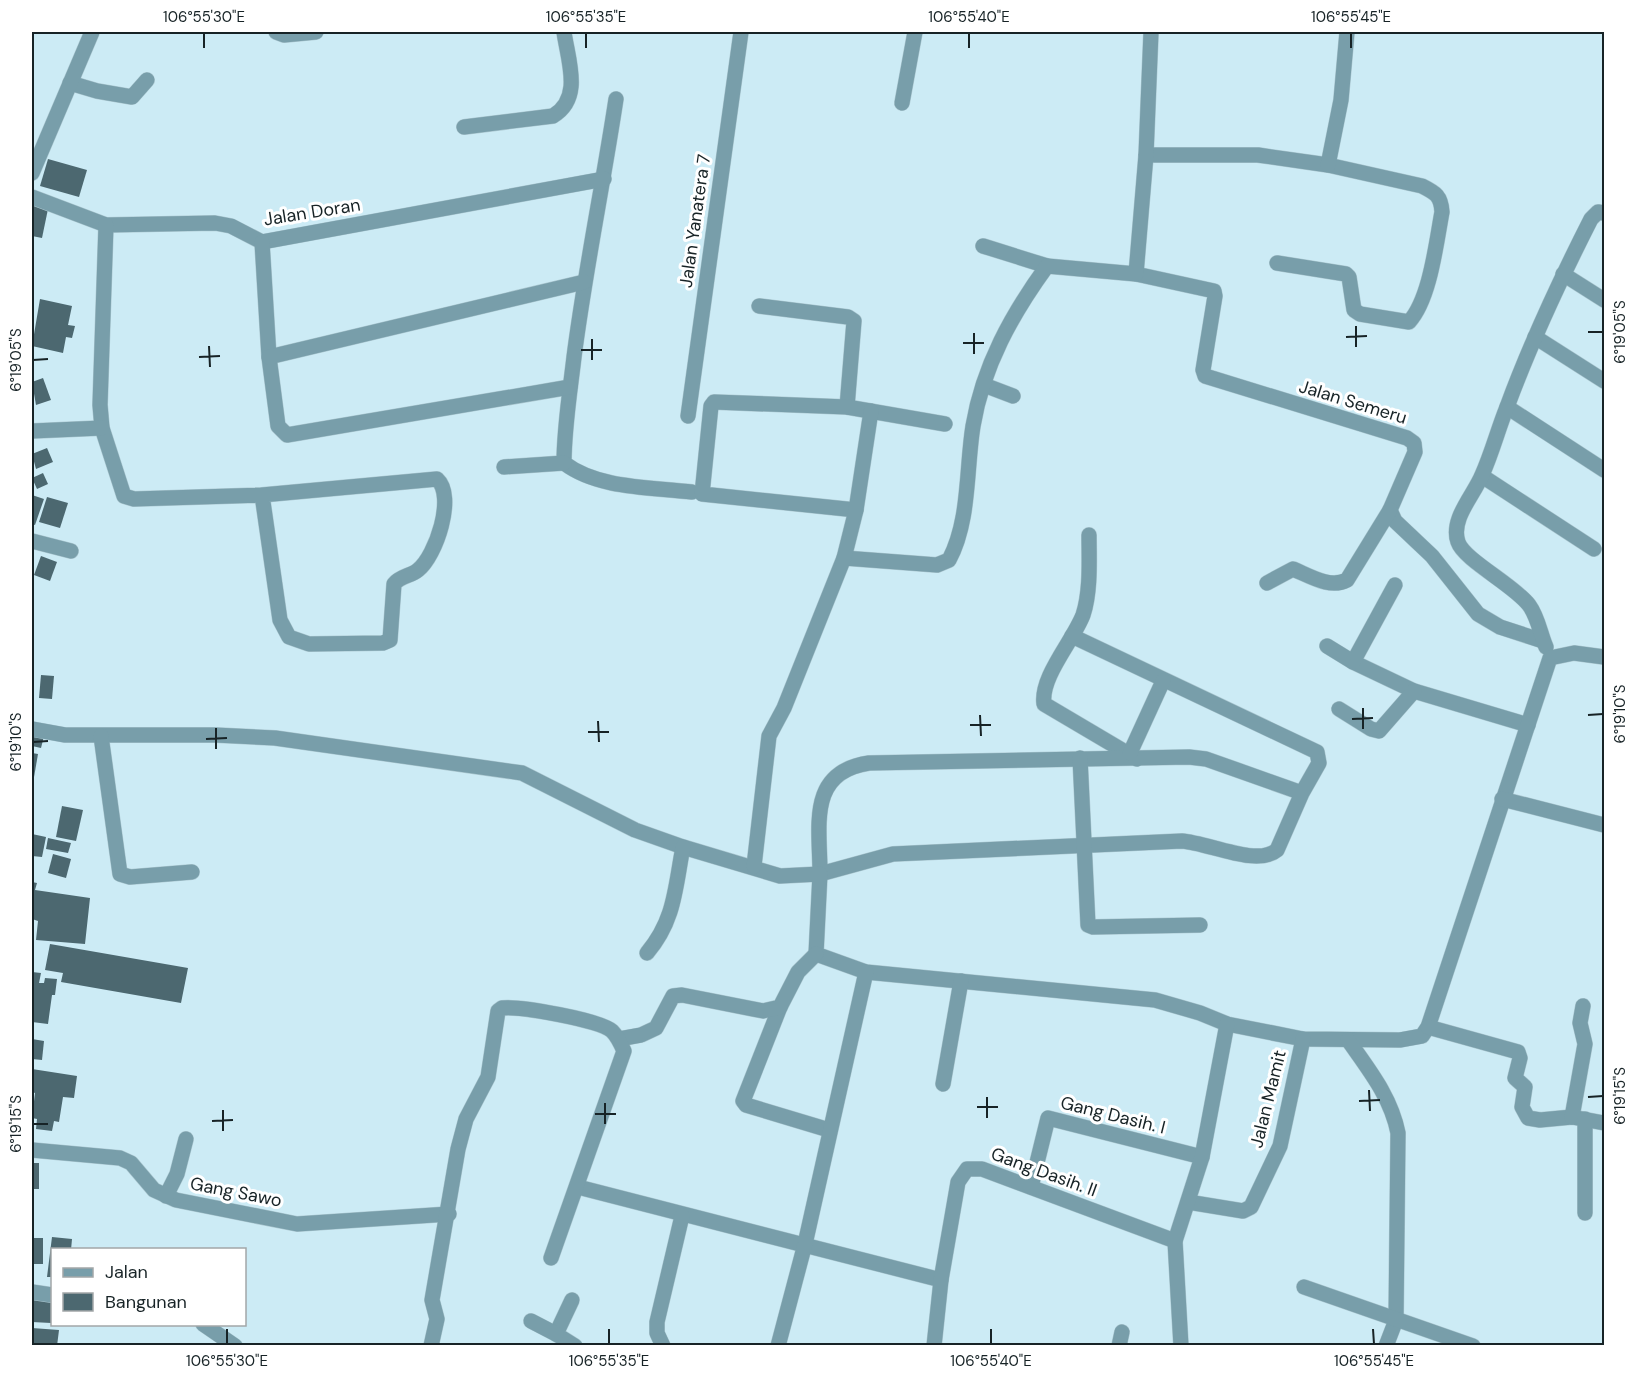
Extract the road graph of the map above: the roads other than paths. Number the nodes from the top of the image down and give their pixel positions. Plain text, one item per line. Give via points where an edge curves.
1 (92, 32) edge
2 (276, 32) edge
3 (316, 32) edge
4 (564, 32) edge
5 (741, 32) edge
6 (915, 32) edge
7 (1151, 32) edge
8 (1347, 32) edge
9 (147, 80) dead end
10 (70, 82) junction
11 (616, 99) dead end
12 (902, 103) dead end
13 (464, 127) dead end
14 (1146, 155) junction
15 (1328, 165) junction
16 (32, 173) edge
17 (604, 179) junction
18 (32, 197) edge
19 (1605, 213) edge
20 (106, 225) junction
21 (262, 242) junction
22 (983, 246) dead end
23 (1277, 263) dead end
24 (1047, 266) junction
25 (1136, 274) junction
26 (1563, 274) junction
27 (584, 282) junction
28 (1605, 300) edge
29 (759, 306) dead end
30 (1535, 337) junction
31 (269, 357) junction
32 (1605, 381) edge
33 (984, 386) junction
34 (570, 387) junction
35 (1013, 396) dead end
36 (847, 407) junction
37 (1507, 407) junction
38 (871, 411) junction
39 (688, 416) dead end
40 (945, 424) dead end
41 (102, 428) junction
42 (32, 431) edge
43 (564, 463) junction
44 (504, 467) dead end
45 (1605, 470) edge
46 (1482, 476) junction
47 (692, 492) dead end
48 (262, 495) junction
49 (856, 510) junction
50 (1390, 510) junction
51 (1089, 535) dead end
52 (32, 541) edge
53 (1594, 549) dead end
54 (71, 551) dead end
55 (844, 558) junction
56 (1268, 583) dead end
57 (1395, 585) dead end
58 (1072, 636) junction
59 (1544, 641) junction
60 (1327, 645) dead end
61 (1605, 657) edge
62 (1550, 658) junction
63 (1353, 662) junction
64 (1163, 681) junction
65 (1414, 691) junction
66 (1339, 709) dead end
67 (1528, 725) junction
68 (32, 729) edge
69 (101, 736) junction
70 (1134, 756) junction
71 (1080, 758) junction
72 (1302, 793) junction
73 (1502, 799) junction
74 (1605, 825) edge
75 (682, 847) junction
76 (1083, 847) junction
77 (754, 866) junction
78 (192, 872) dead end
79 (820, 874) junction
80 (1200, 925) dead end
81 (647, 952) dead end
82 (816, 954) junction
83 (866, 972) junction
84 (961, 981) junction
85 (1583, 1006) dead end
86 (780, 1007) junction
87 (1227, 1024) junction
88 (1428, 1027) junction
89 (1303, 1039) junction
90 (619, 1040) junction
91 (1348, 1040) junction
92 (944, 1084) dead end
93 (1578, 1118) junction
94 (1605, 1123) edge
95 (829, 1130) junction
96 (186, 1139) dead end
97 (32, 1150) edge
98 (1202, 1158) junction
99 (578, 1187) junction
100 (1031, 1187) junction
101 (166, 1196) junction
102 (1188, 1202) junction
103 (1585, 1213) dead end
104 (449, 1214) junction
105 (682, 1215) junction
106 (1175, 1241) junction
107 (805, 1244) junction
108 (551, 1258) dead end
109 (941, 1280) junction
110 (1304, 1287) dead end
111 (32, 1292) edge
112 (51, 1295) edge
113 (572, 1300) dead end
114 (1396, 1320) junction
115 (531, 1321) dead end
116 (206, 1326) edge
117 (556, 1334) junction
118 (235, 1346) edge
119 (431, 1346) edge
120 (575, 1346) edge
121 (663, 1346) edge
122 (778, 1346) edge
123 (934, 1346) edge
124 (1181, 1346) edge
125 (1386, 1346) edge
126 (1473, 1346) edge

1 - 10 street
2 - 3 street
4 - 13 street via 571,83 570,99 564,110 553,117
5 - 39 street, Jalan Yanatera 7
6 - 12 street
7 - 14 street
8 - 15 street via 1341,100
9 - 10 street via 132,97 97,92
10 - 16 street
11 - 17 street
14 - 15 street via 1247,154
14 - 25 street
15 - 23 street via 1422,186 1442,200 1434,252 1416,314 1404,323 1360,314 1354,310 1346,274
17 - 21 street, Jalan Doran
17 - 27 street
18 - 20 street, Jalan Doran
19 - 26 street via 1598,212 1591,219
20 - 21 street, Jalan Doran via 216,223
20 - 41 street
21 - 31 street
22 - 24 street
24 - 25 street
24 - 33 street via 1002,335
25 - 50 street, Jalan Semeru via 1215,293 1205,376 1414,443 1415,452
26 - 28 street
26 - 30 street
27 - 31 street
27 - 34 street
29 - 36 street via 848,317 854,321
30 - 32 street
30 - 37 street
31 - 34 street via 278,426 287,435
33 - 35 street
33 - 55 street via 973,426 961,520 949,560 937,565
34 - 43 street
36 - 38 street
36 - 49 street via 714,402 702,494
37 - 45 street
37 - 46 street
38 - 40 street
38 - 49 street
41 - 42 street
41 - 48 street via 126,497
43 - 44 street
43 - 47 street via 581,474 607,482
46 - 53 street
46 - 59 street via 1458,521 1458,544 1530,606
48 - 48 street via 439,480 445,498 440,532 421,569 394,584 390,640 309,644 289,638 280,620
49 - 55 street
50 - 56 street via 1347,580 1329,584 1293,569
50 - 59 street via 1395,521 1432,556 1478,614 1500,627
51 - 58 street via 1086,602
52 - 54 street
55 - 77 street via 769,736
57 - 63 street
58 - 64 street
58 - 70 street via 1050,677 1044,704
59 - 62 street
60 - 63 street
61 - 62 street via 1574,653
62 - 67 street
63 - 65 street
64 - 70 street
64 - 72 street via 1317,752 1319,763
65 - 66 street via 1378,731
65 - 67 street
67 - 73 street
68 - 69 street
69 - 75 street via 275,738 522,773 627,826
69 - 78 street via 120,874 130,877
70 - 71 street
70 - 72 street via 1206,759
71 - 76 street
71 - 79 street via 849,766 832,777 824,795 820,812
72 - 76 street via 1277,850 1270,856 1245,856 1208,844 1182,842
73 - 74 street
73 - 88 street
75 - 77 street
75 - 81 street via 672,911 666,927
76 - 79 street via 893,854
76 - 80 street via 1088,925
77 - 79 street via 780,876
79 - 82 street
82 - 83 street
82 - 86 street via 798,972
83 - 84 street
83 - 95 street
84 - 87 street via 1155,1000
84 - 92 street
85 - 93 street via 1580,1023 1585,1044
86 - 90 street via 763,1011 673,996 656,1028
86 - 95 street via 743,1101
87 - 89 street
87 - 98 street
88 - 91 street via 1414,1040
88 - 93 street via 1518,1052 1515,1078 1525,1087 1523,1113 1528,1118
89 - 91 street
89 - 102 street, Jalan Mamit via 1280,1146 1251,1207 1243,1211
90 - 99 street via 624,1052
90 - 104 street via 610,1030 584,1020 508,1007 498,1011 488,1077 466,1119 458,1149
91 - 114 street via 1385,1094 1394,1111 1398,1133
93 - 94 street
93 - 103 street
95 - 107 street
96 - 101 street via 177,1174
97 - 101 street, Gang Sawo via 120,1158 131,1163 154,1190
98 - 100 street, Gang Dasih. I via 1048,1118
98 - 102 street
99 - 105 street
99 - 108 street
100 - 106 street, Gang Dasih. II
100 - 109 street, Gang Dasih. II via 982,1169 967,1169 958,1182
101 - 104 street, Gang Sawo via 297,1224
102 - 106 street
104 - 119 street via 432,1300 437,1319
105 - 107 street
105 - 121 street via 657,1322
106 - 124 street
107 - 109 street
107 - 122 street
109 - 123 street, Gang Dasih. II
110 - 114 street
111 - 112 street
113 - 117 street
114 - 125 street
114 - 126 street
115 - 117 street
116 - 118 street
117 - 120 street

